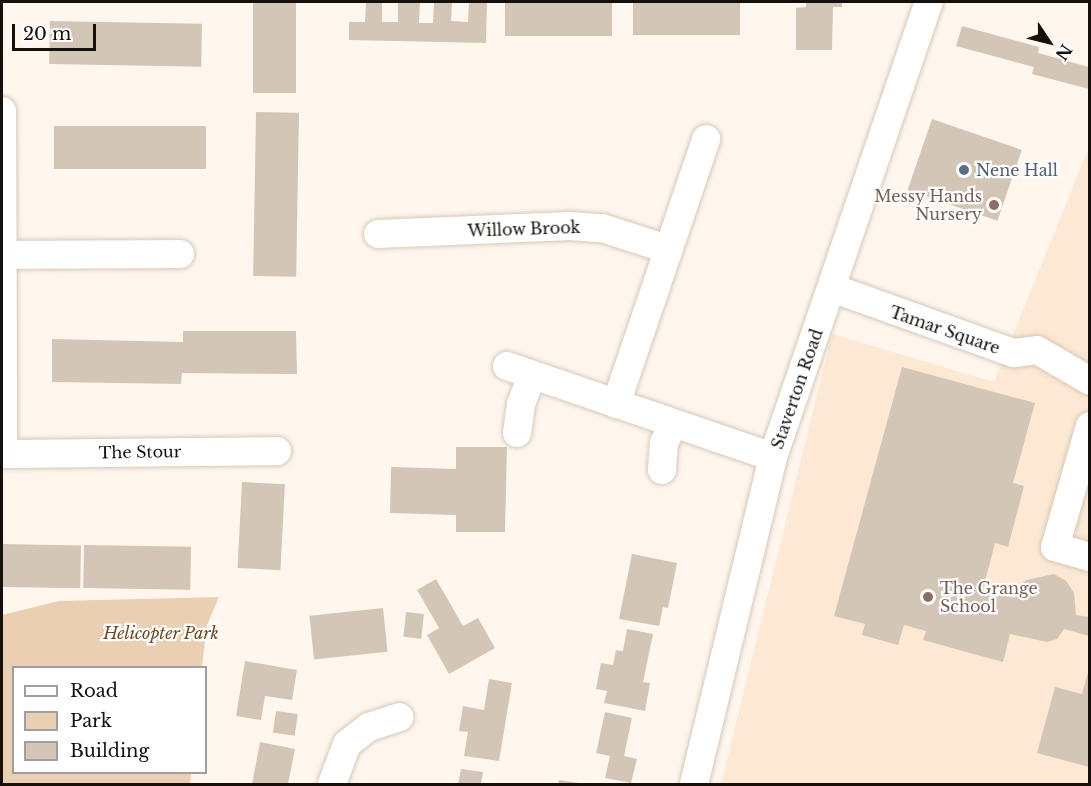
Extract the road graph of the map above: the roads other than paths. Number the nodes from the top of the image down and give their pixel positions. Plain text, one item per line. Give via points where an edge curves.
1 (929, 2) edge
2 (2, 111) edge
3 (706, 139) dead end
4 (378, 234) dead end
5 (667, 249) junction
6 (180, 254) dead end
7 (4, 255) junction
8 (832, 288) junction
9 (1089, 381) edge
10 (616, 404) junction
11 (673, 424) junction
12 (1089, 426) edge
13 (517, 433) dead end
14 (277, 451) dead end
15 (2, 454) edge
16 (773, 457) junction
17 (662, 470) dead end
18 (1089, 557) edge
19 (399, 717) dead end
20 (332, 784) edge
21 (693, 784) edge

1 - 8 street, Staverton Road
2 - 7 street, The Stour
3 - 5 street
4 - 5 street, Willow Brook via 570,226 602,228
5 - 10 street
6 - 7 street
7 - 15 street, The Stour
8 - 9 street, Tamar Square via 1014,353 1037,350
8 - 16 street, Staverton Road
10 - 11 street
10 - 13 street via 519,371 521,404
11 - 16 street
11 - 17 street via 664,443
12 - 18 street via 1055,547
14 - 15 street, The Stour
16 - 21 street, Staverton Road
19 - 20 street via 369,727 347,744

